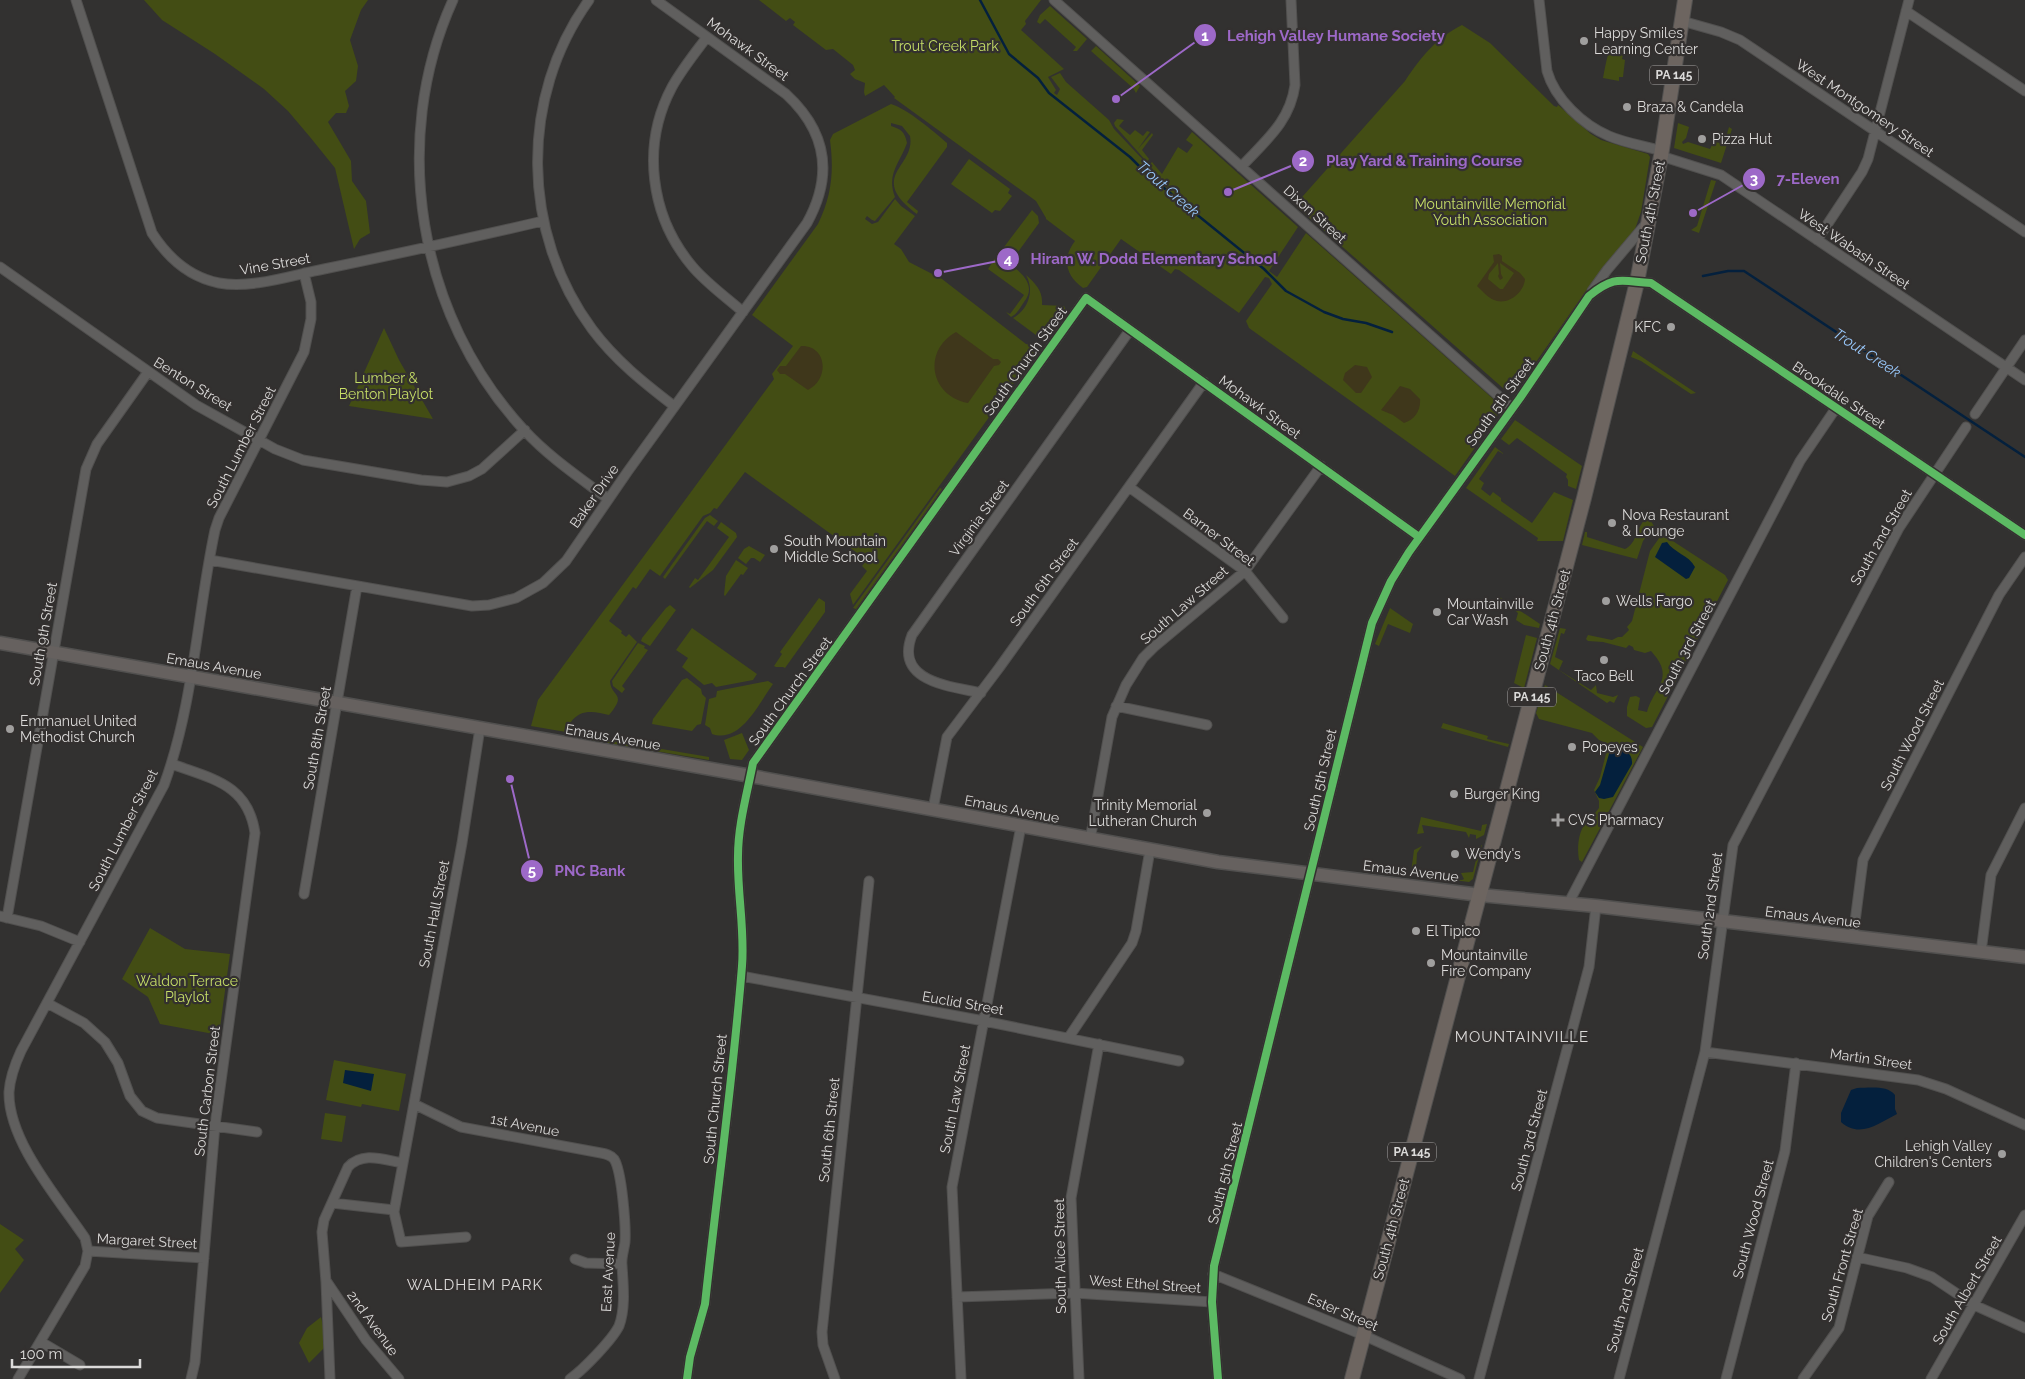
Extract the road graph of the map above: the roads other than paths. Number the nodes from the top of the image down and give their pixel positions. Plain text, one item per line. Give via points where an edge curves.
1 (76, 0) edge
2 (453, 0) edge
3 (589, 0) edge
4 (656, 0) edge
5 (1054, 0) edge
6 (1291, 0) edge
7 (1539, 0) edge
8 (1685, 0) edge
9 (1909, 0) edge
10 (1906, 11) junction
11 (1682, 21) junction
12 (707, 37) junction
13 (2025, 91) edge
14 (815, 129) joint
15 (1875, 132) junction
16 (1661, 153) junction
17 (1241, 167) junction
18 (1649, 219) junction
19 (543, 221) junction
20 (2025, 232) edge
21 (1817, 240) junction
22 (428, 248) junction
23 (0, 267) edge
24 (304, 273) junction
25 (1637, 282) junction
26 (1589, 296) junction
27 (1086, 298) joint
28 (743, 312) junction
29 (1130, 330) junction
30 (2025, 340) edge
31 (2006, 368) junction
32 (148, 372) junction
33 (2025, 380) edge
34 (1204, 382) junction
35 (674, 406) junction
36 (1512, 408) junction
37 (1836, 408) junction
38 (1975, 414) dead end
39 (1966, 427) dead end
40 (525, 430) junction
41 (260, 440) junction
42 (1321, 466) junction
43 (1935, 474) junction
44 (1129, 487) junction
45 (608, 499) junction
46 (2025, 535) edge
47 (1419, 537) junction
48 (2025, 557) edge
49 (210, 560) junction
50 (1245, 570) junction
51 (357, 586) junction
52 (1283, 618) dead end
53 (0, 643) edge
54 (54, 653) junction
55 (191, 677) junction
56 (981, 694) junction
57 (337, 703) junction
58 (1116, 706) junction
59 (1207, 725) dead end
60 (480, 728) junction
61 (172, 764) junction
62 (751, 776) junction
63 (2025, 808) edge
64 (934, 809) junction
65 (1021, 826) junction
66 (1090, 840) junction
67 (1150, 850) junction
68 (1311, 874) junction
69 (869, 881) dead end
70 (304, 894) dead end
71 (1480, 895) junction
72 (1568, 904) junction
73 (1596, 906) junction
74 (4, 917) edge
75 (1721, 921) junction
76 (1853, 936) junction
77 (80, 942) junction
78 (1981, 952) junction
79 (2025, 957) edge
80 (741, 976) junction
81 (856, 998) junction
82 (47, 1003) junction
83 (984, 1021) junction
84 (1069, 1037) junction
85 (1100, 1044) junction
86 (1705, 1052) junction
87 (1179, 1061) dead end
88 (1796, 1064) junction
89 (5, 1090) edge
90 (414, 1104) junction
91 (215, 1125) junction
92 (2025, 1125) edge
93 (257, 1132) dead end
94 (403, 1163) junction
95 (620, 1177) joint
96 (1889, 1182) dead end
97 (332, 1203) junction
98 (394, 1210) junction
99 (2025, 1214) edge
100 (466, 1237) dead end
101 (88, 1251) junction
102 (1857, 1257) junction
103 (204, 1258) junction
104 (575, 1259) dead end
105 (621, 1264) junction
106 (1213, 1274) junction
107 (326, 1282) junction
108 (1074, 1293) junction
109 (957, 1297) junction
110 (1212, 1302) junction
111 (1974, 1305) junction
112 (2025, 1328) edge
113 (1363, 1335) junction
114 (41, 1342) junction
115 (80, 1365) dead end
116 (18, 1379) edge
117 (191, 1379) edge
118 (330, 1379) edge
119 (399, 1379) edge
120 (570, 1379) edge
121 (687, 1379) edge
122 (835, 1379) edge
123 (960, 1379) edge
124 (1078, 1379) edge
125 (1218, 1379) edge
126 (1352, 1379) edge
127 (1460, 1379) edge
128 (1479, 1379) edge
129 (1619, 1379) edge
130 (1726, 1379) edge
131 (1803, 1379) edge
132 (1931, 1379) edge

1 - 24 street, Vine Street via 146,220 161,246 196,276 222,284 249,284
2 - 22 street via 431,61 422,108 420,186
3 - 19 street via 562,46 542,113 537,172
4 - 12 street, Mohawk Street
5 - 17 street, Dixon Street
6 - 17 street via 1293,97 1281,124
7 - 16 street, West Wabash Street via 1548,71 1560,98 1599,131
8 - 11 main road, South 4th Street / PA 145
9 - 10 street
10 - 13 street
10 - 15 street
11 - 15 street, West Montgomery Street via 1740,40
11 - 16 main road, South 4th Street / PA 145
12 - 14 street, Mohawk Street via 786,94
12 - 28 street via 680,74 662,108 654,146 654,179 661,211 683,255
14 - 28 street, Baker Drive via 823,172 814,211
15 - 20 street, West Montgomery Street
15 - 21 street via 1862,172
16 - 18 main road, South 4th Street / PA 145
16 - 21 street, West Wabash Street via 1721,175
17 - 36 street, Dixon Street
18 - 25 main road, South 4th Street / PA 145
18 - 26 street, South 5th Street
19 - 22 street, Vine Street
19 - 35 street via 562,277 591,328 638,378
21 - 31 street, West Wabash Street
22 - 24 street, Vine Street
22 - 40 street via 445,300 468,351
23 - 32 street, Benton Street
24 - 41 street, South Lumber Street via 310,302 309,336 301,360
25 - 26 street, South 5th Street via 1609,282
25 - 37 street, Brookdale Street via 1651,283
25 - 71 main road, South 4th Street / PA 145
26 - 36 street, South 5th Street
27 - 29 street, Mohawk Street
27 - 62 street, South Church Street via 753,763
28 - 35 street, Baker Drive
29 - 34 street, Mohawk Street
29 - 56 street, Virginia Street via 912,636 908,654 918,673 933,682
30 - 31 street
31 - 33 street, West Wabash Street
31 - 38 street
32 - 41 street, Benton Street via 196,405
32 - 54 street, South 9th Street via 97,444 86,469
34 - 42 street, Mohawk Street
34 - 44 street, South 6th Street
35 - 45 street, Baker Drive
36 - 47 street, South 5th Street
37 - 43 street, Brookdale Street
37 - 72 street, South 3rd Street via 1800,461
39 - 43 street, South 2nd Street
40 - 41 street, Benton Street via 482,470 447,482 303,460
40 - 45 street via 558,461
41 - 49 street, South Lumber Street via 219,518
42 - 47 street, Mohawk Street
42 - 50 street, South Law Street
43 - 46 street, Brookdale Street
43 - 75 street, South 2nd Street via 1899,528 1733,844
44 - 50 street, Barner Street
44 - 56 street, South 6th Street
45 - 51 street, Baker Drive via 555,573 534,590 516,598 472,606
47 - 68 street, South 5th Street via 1395,574 1372,623
48 - 76 street, South Wood Street via 2000,595 1863,860
49 - 51 street, Baker Drive
49 - 55 street, South Lumber Street
50 - 52 street, Barner Street
50 - 58 street, South Law Street via 1154,647 1134,671
51 - 57 street, South 8th Street
53 - 54 main road, Emaus Avenue
54 - 55 main road, Emaus Avenue
54 - 74 street, South 9th Street
55 - 57 main road, Emaus Avenue
55 - 61 street, South Lumber Street
56 - 64 street, South 6th Street via 947,737
57 - 60 main road, Emaus Avenue
57 - 70 street, South 8th Street
58 - 59 street
58 - 66 street, South Law Street
60 - 62 main road, Emaus Avenue
60 - 90 street, South Hall Street
61 - 77 street, South Lumber Street via 155,804
61 - 91 street, South Carbon Street via 231,788 250,811 255,833
62 - 64 main road, Emaus Avenue
62 - 80 street, South Church Street via 738,855
63 - 78 street via 1990,874
64 - 65 main road, Emaus Avenue
65 - 66 main road, Emaus Avenue
65 - 83 street, South Law Street
66 - 67 main road, Emaus Avenue
67 - 68 main road, Emaus Avenue
67 - 84 street via 1132,943
68 - 71 main road, Emaus Avenue
68 - 106 street, South 5th Street
69 - 81 street, South 6th Street
71 - 72 main road, Emaus Avenue
71 - 113 main road, South 4th Street / PA 145
72 - 73 main road, Emaus Avenue
73 - 75 main road, Emaus Avenue
73 - 128 street, South 3rd Street via 1589,967
74 - 77 street via 41,926
75 - 76 main road, Emaus Avenue
75 - 86 street, South 2nd Street
76 - 78 main road, Emaus Avenue
77 - 82 street, South Lumber Street
78 - 79 main road, Emaus Avenue
80 - 81 street, Euclid Street
80 - 121 street, South Church Street via 704,1304
81 - 83 street, Euclid Street
81 - 122 street, South 6th Street via 822,1332 823,1345
82 - 89 street, South Lumber Street via 21,1051
82 - 91 street via 84,1023 105,1042 118,1062 130,1096 142,1111 157,1118
83 - 84 street, Euclid Street
83 - 109 street, South Law Street via 952,1187
84 - 85 street, Euclid Street
85 - 87 street, Euclid Street
85 - 108 street, South Alice Street via 1071,1198
86 - 88 street, Martin Street
86 - 129 street, South 2nd Street
88 - 92 street, Martin Street via 1918,1080 1946,1089
88 - 130 street, South Wood Street via 1785,1151
89 - 101 street, South Lumber Street via 26,1152 85,1238
90 - 94 street
90 - 95 street, 1st Avenue via 461,1127 610,1155
91 - 93 street
91 - 103 street, South Carbon Street
94 - 97 street via 368,1157 359,1159 348,1168
94 - 98 street
95 - 105 street, East Avenue via 625,1241
96 - 102 street, South Front Street via 1868,1216
97 - 98 street
97 - 107 street via 322,1232
98 - 100 street via 401,1242
99 - 111 street, South Albert Street
101 - 103 street, Margaret Street
101 - 114 street via 85,1266
102 - 111 street via 1932,1277
102 - 131 street, South Front Street via 1839,1328
103 - 117 street, South Carbon Street
104 - 105 street via 586,1263
105 - 120 street, East Avenue via 624,1298 618,1326 596,1355
106 - 110 street, South 5th Street
106 - 113 street, Ester Street
107 - 118 street
107 - 119 street, 2nd Avenue via 366,1340
108 - 109 street, West Ethel Street
108 - 110 street, West Ethel Street
108 - 124 street, South Alice Street
109 - 123 street, South Law Street
110 - 125 street, South 5th Street
111 - 112 street
111 - 132 street, South Albert Street
113 - 126 main road, South 4th Street / PA 145
113 - 127 street, Ester Street
114 - 115 street
114 - 116 street

